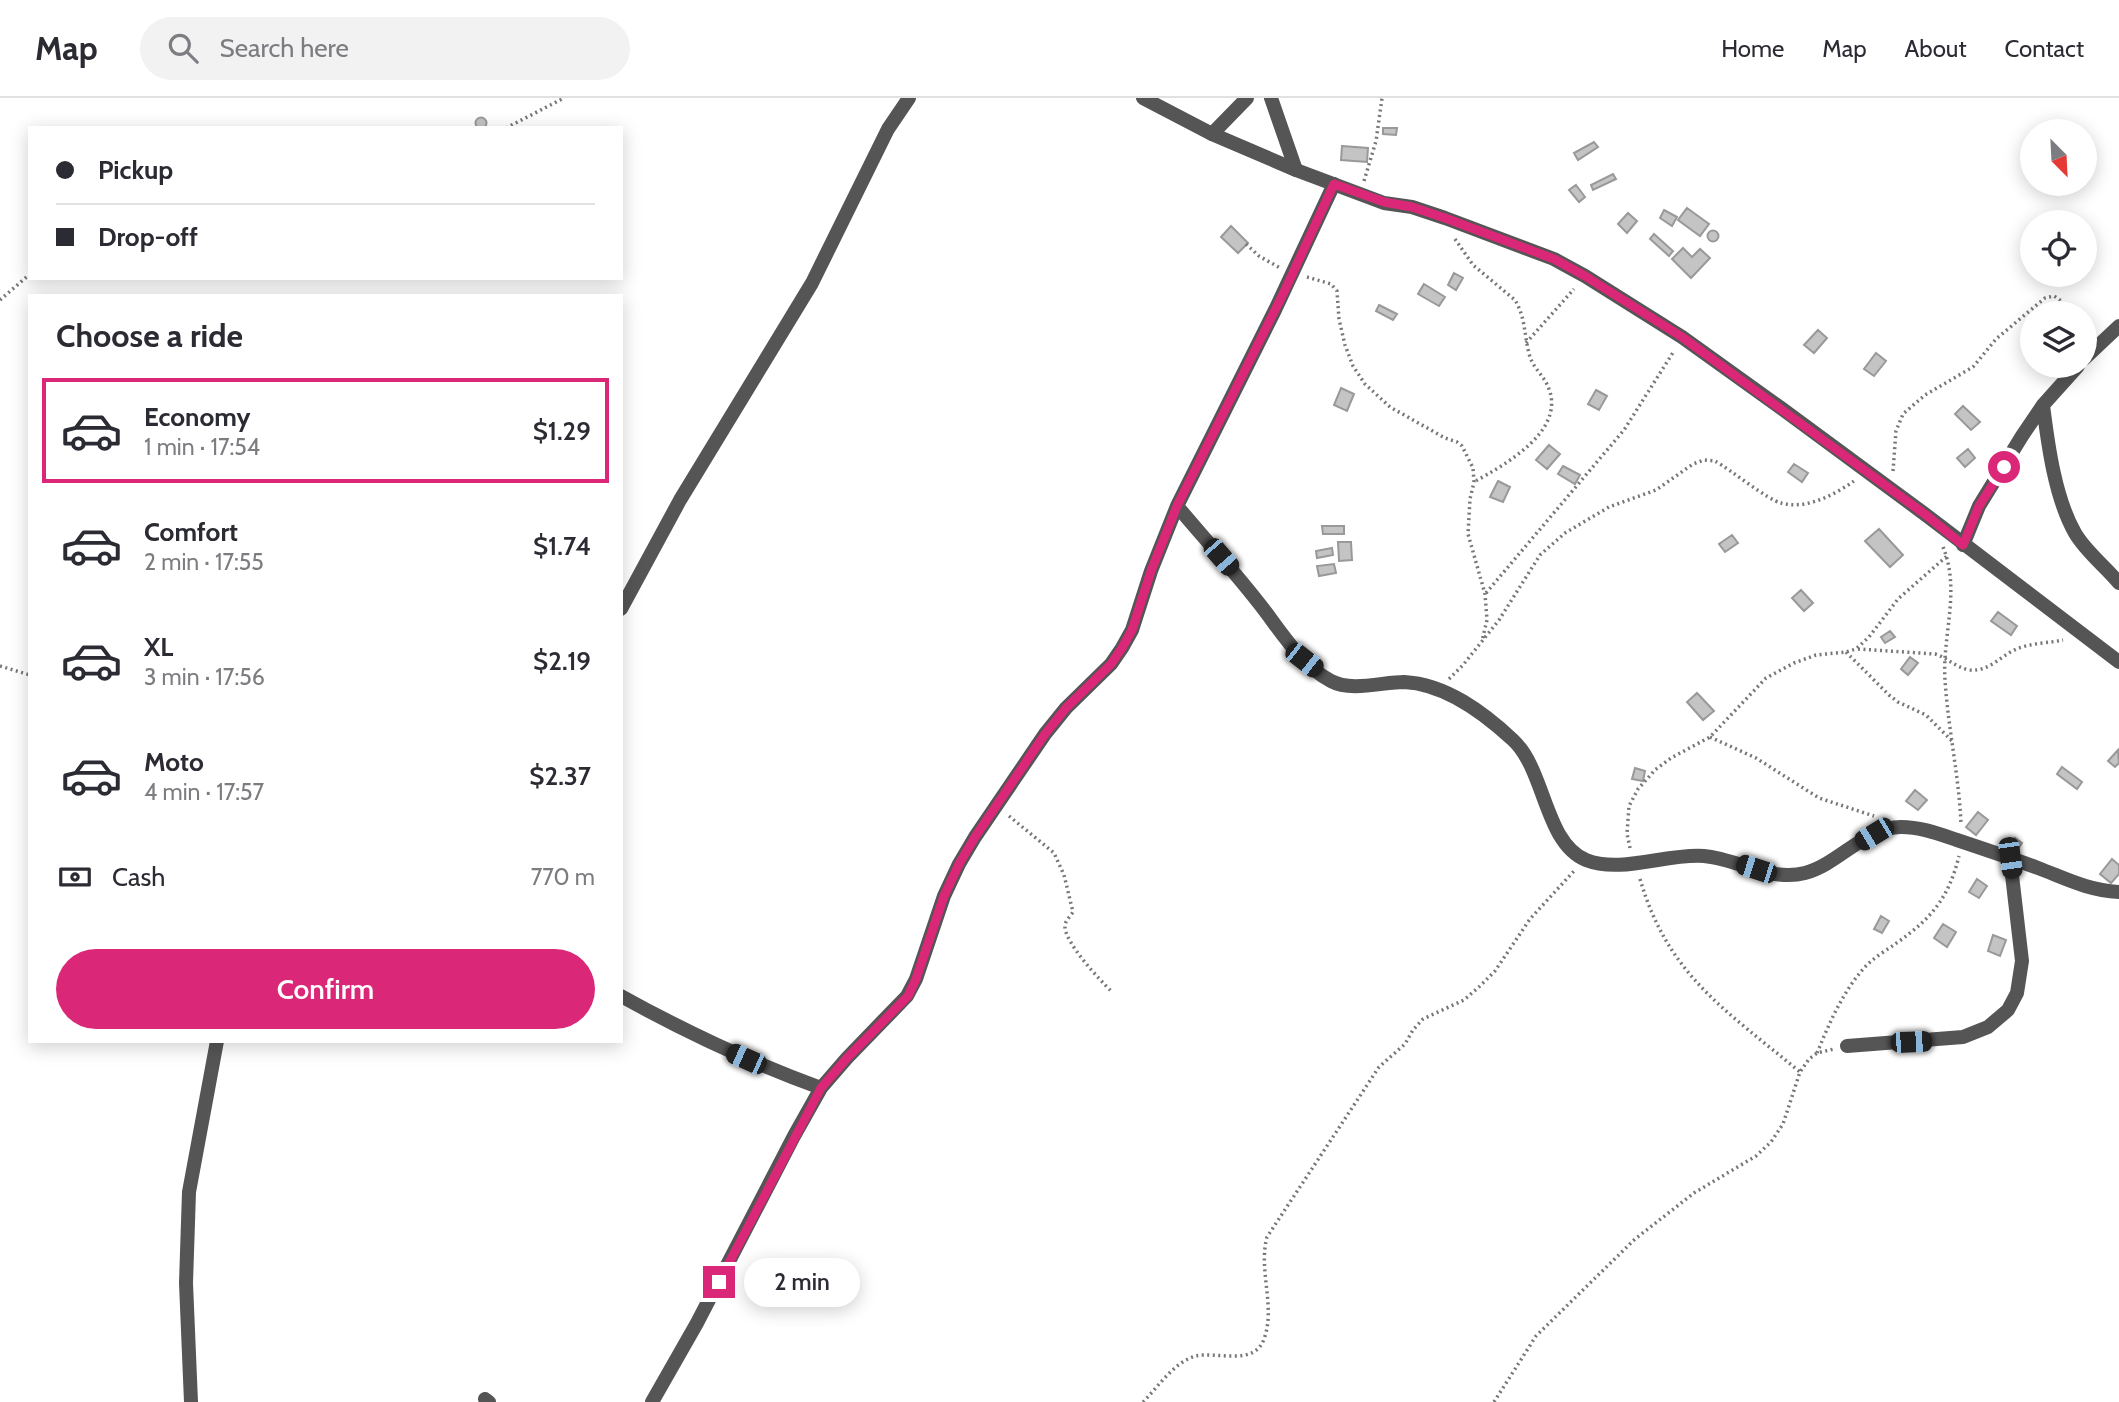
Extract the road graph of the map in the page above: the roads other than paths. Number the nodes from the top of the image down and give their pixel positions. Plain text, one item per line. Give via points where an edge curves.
1 (909, 98) edge
2 (1143, 98) edge
3 (1247, 98) edge
4 (1271, 98) edge
5 (1212, 134) junction
6 (1296, 170) junction
7 (1334, 184) junction
8 (2117, 331) edge
9 (2097, 348) edge
10 (2067, 378) edge
11 (2043, 405) junction
12 (1177, 506) junction
13 (1963, 545) junction
14 (2119, 583) edge
15 (623, 605) edge
16 (2119, 662) edge
17 (2010, 858) junction
18 (2119, 892) edge
19 (623, 997) edge
20 (217, 1043) edge
21 (1847, 1046) road end
22 (821, 1088) junction
23 (191, 1402) edge
24 (652, 1402) edge

1 - 15 street via 888,129 812,283 680,500
2 - 5 street
3 - 5 street
4 - 6 street
5 - 6 street
6 - 7 street
7 - 12 street
7 - 13 street via 1445,218 1554,259 1585,276 1682,337
8 - 9 street
10 - 11 street
11 - 13 street via 1979,506
11 - 14 street via 2064,509 2075,535
12 - 17 street via 1304,660 1332,682 1360,686 1405,682 1438,689 1460,699 1515,742 1538,779 1556,829 1568,848 1586,860 1611,864 1701,856 1772,874 1805,873 1874,834 1898,827 1923,829
12 - 22 street via 1122,648 1045,734 964,855 908,996
13 - 16 street
17 - 18 street via 2080,886
17 - 21 street via 2022,961 2017,993 2008,1010 1988,1027 1963,1037
19 - 22 street via 723,1049
20 - 23 street via 189,1192 186,1283
22 - 24 street

